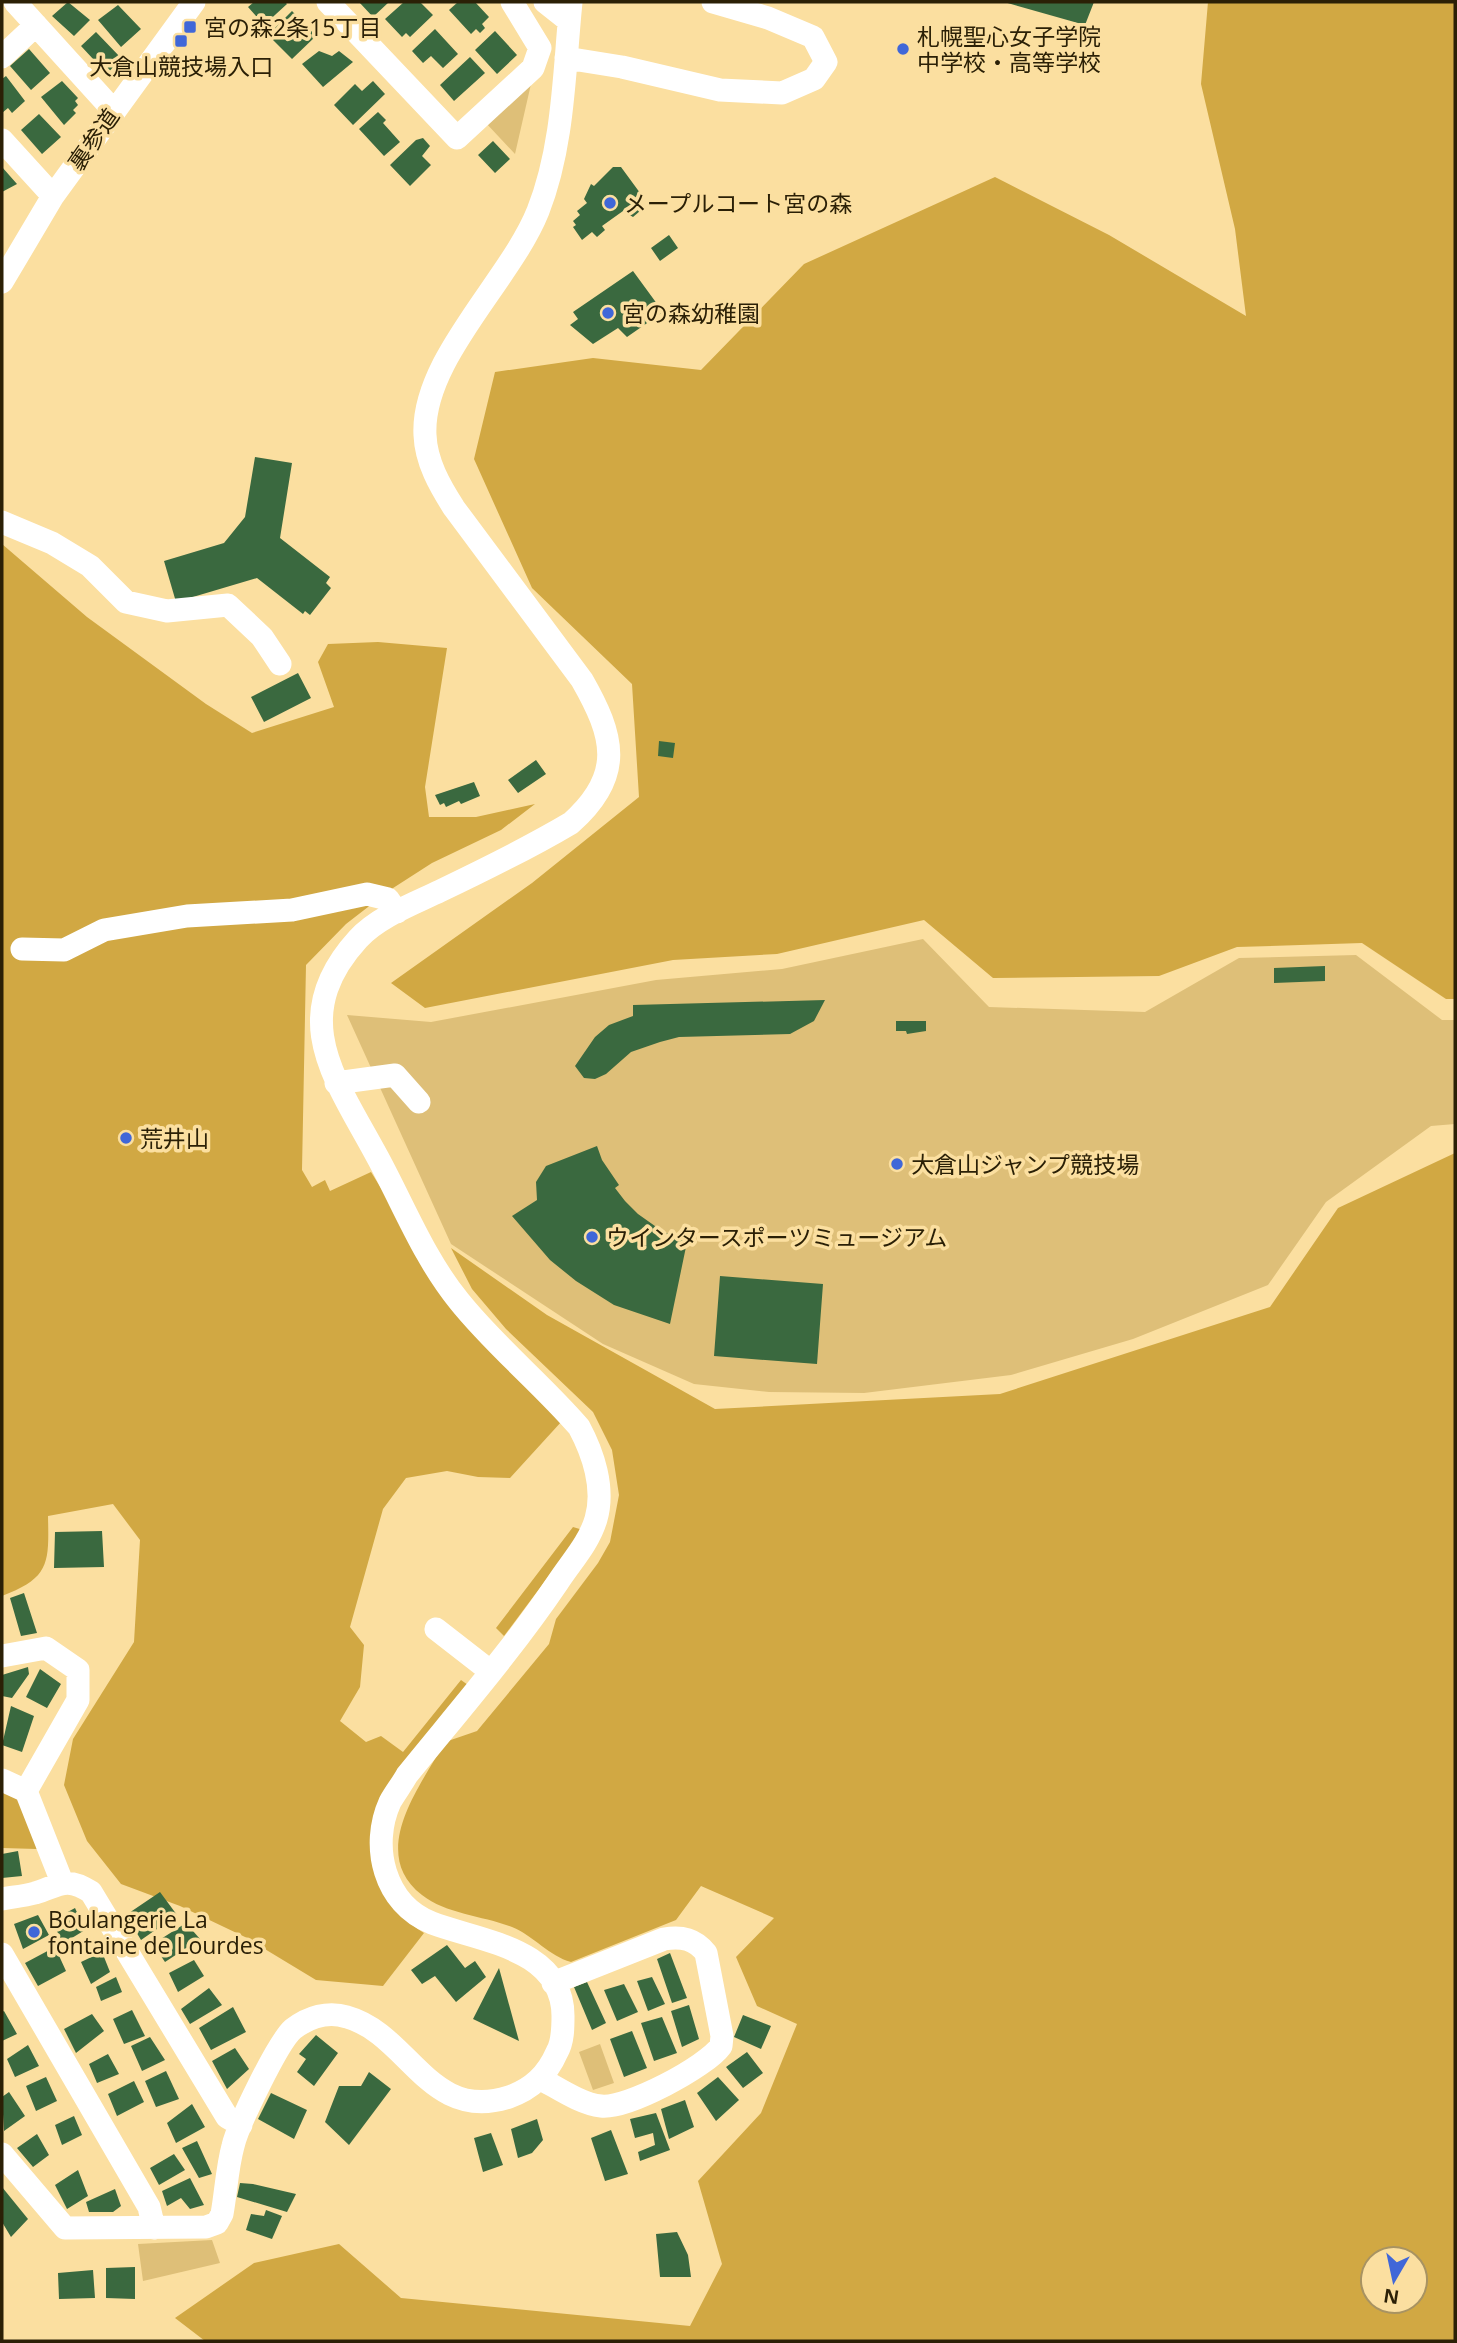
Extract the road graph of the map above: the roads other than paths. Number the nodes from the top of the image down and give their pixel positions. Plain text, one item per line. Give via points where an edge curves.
1 (15, 2) edge
2 (194, 2) edge
3 (328, 2) edge
4 (512, 2) edge
5 (545, 2) edge
6 (713, 2) edge
7 (570, 11) edge
8 (36, 25) junction
9 (2, 57) edge
10 (566, 58) junction
11 (113, 110) junction
12 (2, 140) edge
13 (53, 196) junction
14 (2, 282) edge
15 (2, 522) edge
16 (280, 664) dead end
17 (397, 912) junction
18 (22, 949) dead end
19 (336, 1083) junction
20 (419, 1102) dead end
21 (436, 1629) dead end
22 (2, 1656) edge
23 (490, 1671) junction
24 (2, 1780) edge
25 (26, 1791) junction
26 (62, 1882) junction
27 (2, 1899) edge
28 (2, 1954) edge
29 (554, 1983) junction
30 (541, 2079) junction
31 (241, 2125) junction
32 (2, 2154) edge
33 (153, 2228) junction

1 - 8 street
2 - 11 street, 裏参道
3 - 4 street via 457,138 533,68 540,48
5 - 7 street
6 - 10 street via 813,37 826,62 814,79 782,93 720,90
7 - 10 street
8 - 9 street
8 - 11 street
10 - 17 street via 554,165 537,213 429,394 425,437 439,485 597,706 607,728 608,771 587,809 571,823
11 - 13 street, 裏参道
12 - 13 street
13 - 14 street, 裏参道
15 - 16 street via 52,543 90,566 126,601 167,611 228,605 262,637
17 - 18 street via 388,899 366,894 292,910 187,916 104,930 64,950
17 - 19 street via 361,936 330,977 323,997 322,1039
19 - 20 street via 395,1075
19 - 23 street via 412,1227 457,1299 560,1405 590,1448 598,1495 596,1518 587,1539
21 - 23 street
22 - 25 street via 46,1648 78,1670 78,1700
23 - 29 street via 390,1802 380,1843 383,1866 398,1898 429,1922 507,1946 531,1959
24 - 25 street
25 - 26 street
26 - 27 street via 33,1894
26 - 31 street via 91,1892 227,2117
28 - 33 street via 149,2207
29 - 30 street via 563,2003 563,2027 559,2048
29 - 30 street via 664,1939 689,1940 706,1954 721,2046 687,2076 609,2106 594,2105
30 - 31 street via 502,2099 475,2101 444,2094 373,2029 348,2017 326,2014 291,2031
31 - 33 street via 232,2146 217,2223
32 - 33 street via 65,2228

